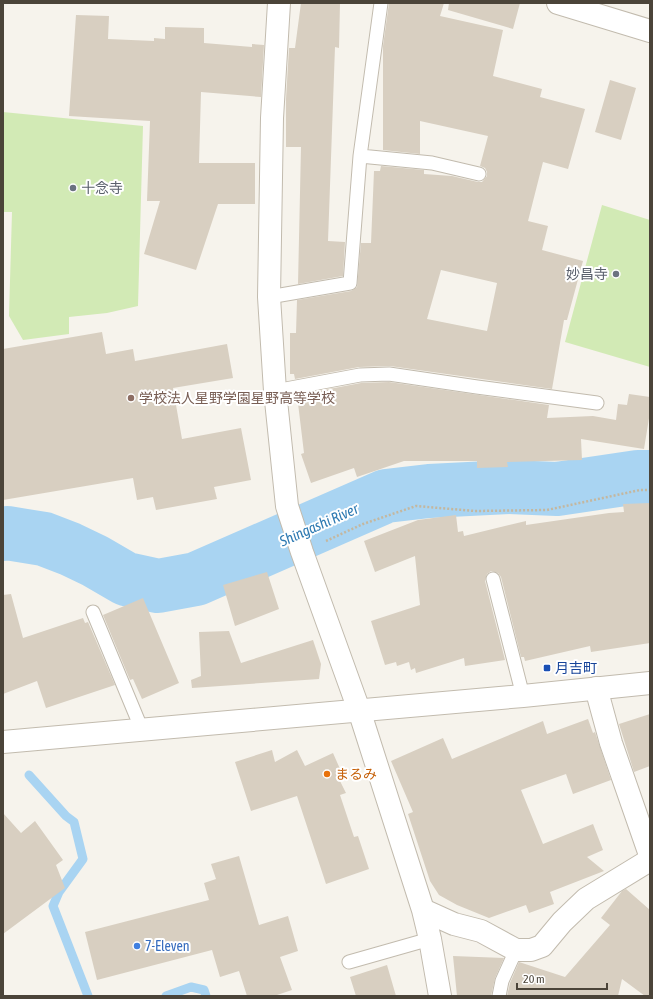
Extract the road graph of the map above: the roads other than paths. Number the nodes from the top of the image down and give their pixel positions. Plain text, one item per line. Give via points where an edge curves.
1 (279, 3) edge
2 (381, 3) edge
3 (558, 3) edge
4 (650, 31) edge
5 (360, 156) junction
6 (479, 174) dead end
7 (269, 297) junction
8 (275, 391) junction
9 (597, 403) dead end
10 (493, 579) dead end
11 (93, 612) dead end
12 (650, 683) edge
13 (596, 688) junction
14 (522, 696) junction
15 (359, 710) junction
16 (142, 730) junction
17 (3, 742) edge
18 (650, 855) edge
19 (650, 860) edge
20 (423, 910) junction
21 (430, 938) junction
22 (516, 950) junction
23 (349, 962) dead end
24 (440, 996) edge
25 (499, 996) edge

1 - 7 street via 272,118
2 - 5 lane
3 - 4 street
5 - 6 lane via 432,163
5 - 7 lane via 350,283
7 - 8 street
8 - 9 lane via 360,375 390,374
8 - 15 street via 287,506
10 - 14 lane
11 - 16 lane
12 - 13 street
13 - 14 street
13 - 18 street via 611,743
14 - 15 street
15 - 16 street
15 - 20 street
16 - 17 street
19 - 22 street via 586,899 542,946 531,950
20 - 21 street
20 - 22 street via 454,924 481,931
21 - 23 lane
21 - 24 street
22 - 25 lane via 502,981

